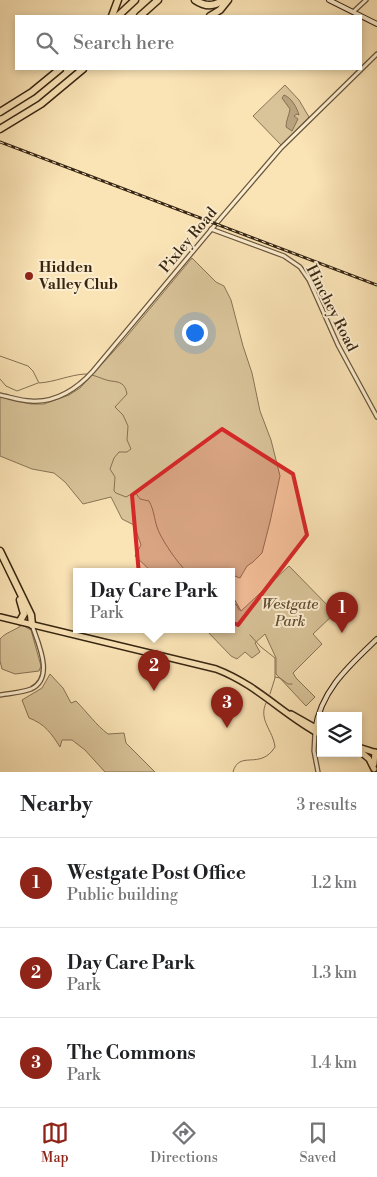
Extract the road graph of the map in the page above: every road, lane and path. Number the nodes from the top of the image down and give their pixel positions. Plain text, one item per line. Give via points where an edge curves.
1 (118, 0) edge
2 (135, 0) edge
3 (158, 0) edge
4 (195, 0) edge
5 (223, 0) edge
6 (228, 0) edge
7 (329, 0) edge
8 (366, 0) edge
9 (353, 12) junction
10 (112, 15) edge
11 (119, 15) edge
12 (141, 15) edge
13 (212, 15) edge
14 (359, 15) edge
15 (362, 16) edge
16 (377, 24) edge
17 (377, 54) edge
18 (362, 69) edge
19 (59, 70) edge
20 (82, 70) edge
21 (361, 70) edge
22 (0, 112) edge
23 (0, 129) edge
24 (211, 229) junction
25 (0, 395) edge
26 (377, 417) edge
27 (0, 552) edge
28 (0, 558) edge
29 (20, 598) junction
30 (0, 617) edge
31 (20, 621) junction
32 (32, 625) junction
33 (377, 639) edge
34 (0, 695) edge
35 (319, 712) edge
36 (317, 730) edge
37 (362, 751) edge
38 (362, 753) edge
39 (376, 756) edge
40 (375, 770) edge
41 (318, 772) edge

1 - 10 highway
2 - 11 highway
3 - 12 highway
4 - 5 highway via 208,6
6 - 13 highway
7 - 9 main road
8 - 9 street
9 - 14 main road
15 - 16 main road
17 - 18 street, Pixley Road
19 - 22 highway
20 - 23 highway via 41,104
21 - 24 street, Pixley Road via 281,148
24 - 25 street, Pixley Road via 91,374 68,392 47,400 27,401
24 - 26 street, Hinchey Road via 284,256 300,267
27 - 32 highway via 31,615
28 - 29 highway
29 - 31 highway via 24,614
29 - 32 highway
30 - 31 main road
31 - 32 main road
32 - 34 street via 44,665 40,681 26,690
32 - 36 main road via 216,669 244,682 294,719
33 - 35 main road via 332,686
36 - 41 street via 314,751
37 - 39 main road
38 - 40 main road
39 - 40 main road

